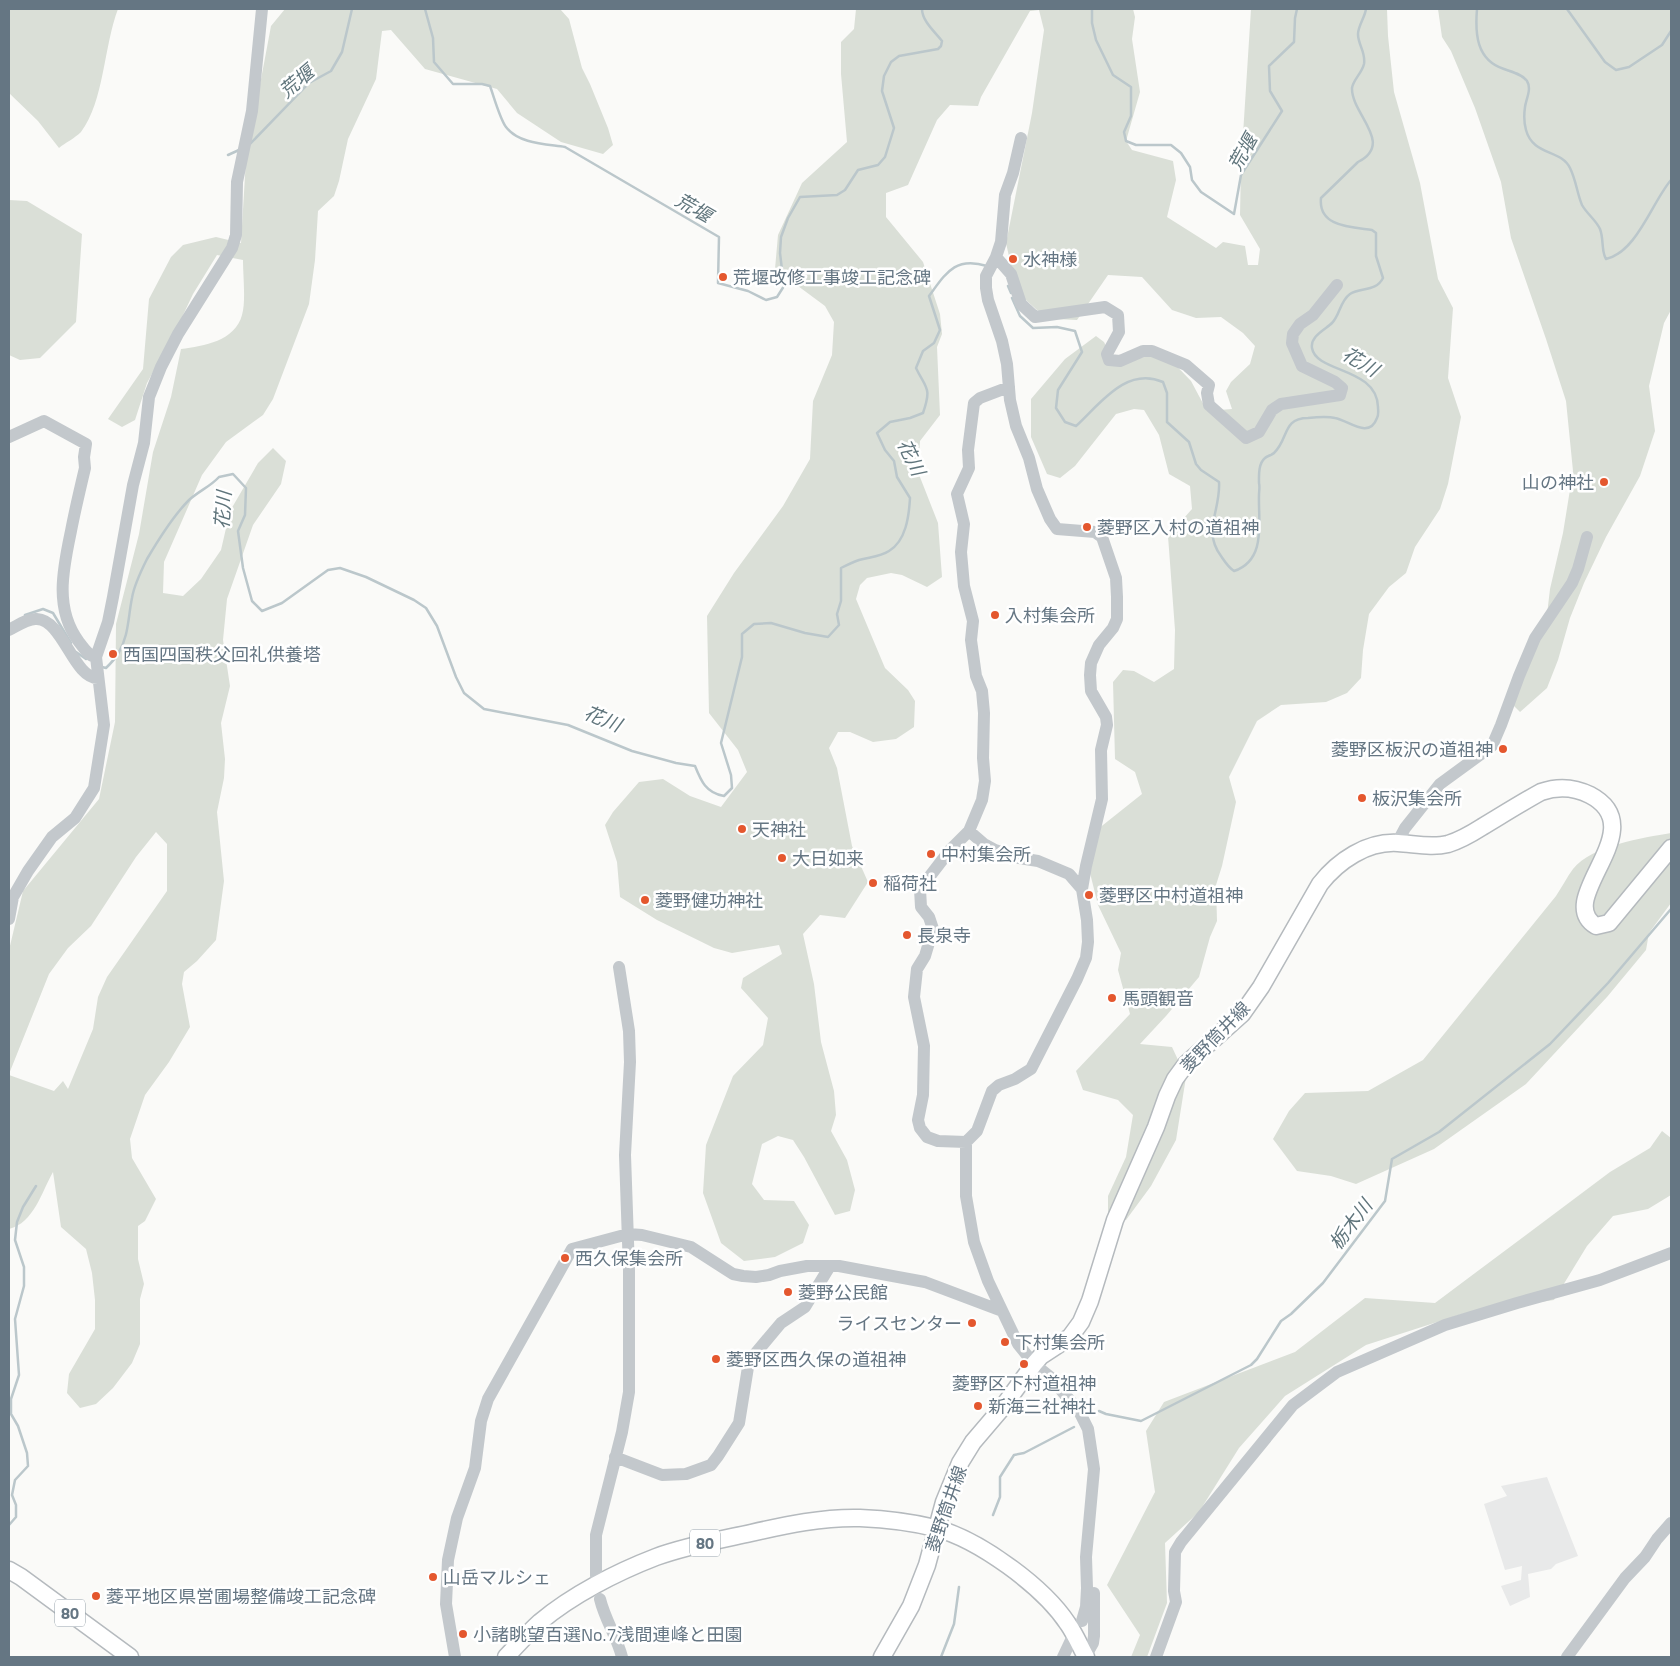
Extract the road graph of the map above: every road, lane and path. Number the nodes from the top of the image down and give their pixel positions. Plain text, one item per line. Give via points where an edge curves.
1 (262, 9) edge
2 (1022, 138) dead end
3 (996, 257) junction
4 (1337, 285) dead end
5 (1009, 387) junction
6 (9, 437) edge
7 (1588, 537) dead end
8 (9, 630) edge
9 (96, 657) junction
10 (98, 678) junction
11 (969, 831) junction
12 (1397, 843) junction
13 (1671, 848) edge
14 (1082, 890) junction
15 (9, 919) edge
16 (619, 967) dead end
17 (966, 1142) junction
18 (628, 1234) junction
19 (1671, 1253) edge
20 (830, 1266) junction
21 (1002, 1310) junction
22 (1034, 1364) junction
23 (615, 1457) junction
24 (1671, 1523) edge
25 (936, 1528) junction
26 (1086, 1557) junction
27 (9, 1570) edge
28 (596, 1576) dead end
29 (600, 1599) dead end
30 (1082, 1621) dead end
31 (1072, 1638) dead end
32 (130, 1657) edge
33 (455, 1657) edge
34 (506, 1657) edge
35 (622, 1657) edge
36 (882, 1657) edge
37 (1063, 1657) edge
38 (1085, 1657) edge
39 (1156, 1657) edge
40 (1567, 1657) edge

1 - 9 street via 252,111 237,182 236,235 232,248 178,334 149,397 144,443 133,485 108,622
2 - 3 street via 1006,196 1001,242
3 - 4 street via 1011,274 1021,304 1035,316 1105,307 1118,314 1119,332 1108,354 1109,360 1120,361 1143,351 1152,351 1186,365 1209,385 1209,405 1246,438 1259,432 1272,410 1281,404 1340,395 1342,388 1335,382 1302,366 1292,343 1293,334 1300,324 1313,314
3 - 5 street via 986,276 986,288 1002,341
5 - 11 street via 974,403 969,468 957,494 964,524 961,552 964,586 973,621 971,640 984,713 986,781
5 - 14 street via 1016,426 1050,519 1057,529 1095,532 1102,537 1116,578 1117,619 1098,645 1092,663 1091,690 1107,725 1101,750 1102,799
6 - 9 street via 44,421 86,444 85,468 62,585 68,624 87,652
7 - 12 street via 1572,584 1536,638 1492,746 1440,784
8 - 10 street via 39,618 56,631 84,672
9 - 10 street
10 - 15 street via 104,725 94,788 75,818 52,837 28,871 13,897
11 - 14 street via 995,850 1038,861 1069,874
11 - 17 street via 920,889 921,907 933,929 925,956 917,969 914,997 924,1046 920,1128 927,1138
12 - 13 main road, 菱野筒井線 via 1421,846 1447,844 1464,838 1547,790 1573,789 1587,794 1607,807 1612,818 1612,833 1584,903 1588,919 1596,926 1609,922
12 - 22 main road, 菱野筒井線 via 1366,848 1333,869 1320,884 1242,1014 1186,1064 1175,1079 1115,1220 1081,1322 1070,1337
14 - 17 street via 1088,942 1086,958 1077,979 1031,1069 992,1091 977,1131
16 - 18 street via 629,1031 625,1155
17 - 21 street via 966,1196 974,1242
18 - 20 street via 691,1247 733,1274 743,1276 769,1276 807,1266
18 - 23 street via 628,1392
18 - 33 street via 572,1249 488,1399 480,1421 475,1468 457,1518 448,1560 446,1604
19 - 39 street via 1600,1280 1445,1325 1337,1372 1293,1405 1175,1552 1176,1602
20 - 21 street via 925,1282
20 - 23 street via 805,1307 781,1323 749,1361 739,1423 711,1464 686,1474 662,1475
21 - 22 street via 1018,1344
22 - 25 main road, 菱野筒井線 via 969,1449 951,1483
22 - 26 street via 1050,1377 1079,1411 1088,1429 1094,1469
23 - 28 street via 596,1535
24 - 40 street via 1625,1578
25 - 34 main road, 80 via 891,1520 827,1519 692,1546 656,1557 565,1604 540,1622
25 - 36 main road, 菱野筒井線 via 912,1606
25 - 38 main road, 80 via 972,1543 1024,1578 1068,1623
26 - 30 street via 1086,1607
26 - 38 street via 1094,1584 1094,1620 1093,1643
27 - 32 main road, 80
29 - 35 street
31 - 37 street

